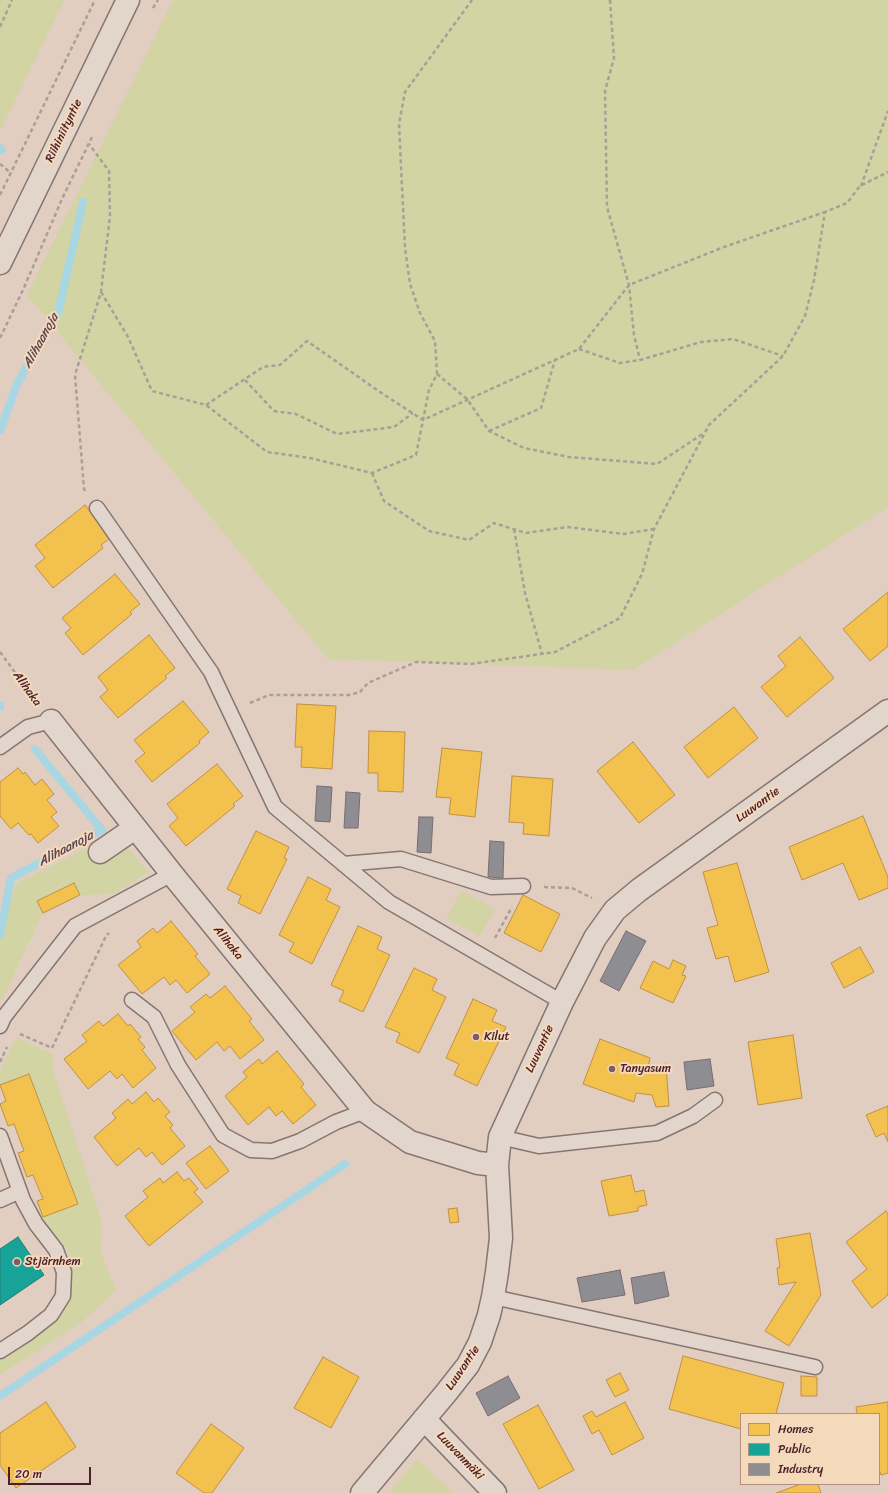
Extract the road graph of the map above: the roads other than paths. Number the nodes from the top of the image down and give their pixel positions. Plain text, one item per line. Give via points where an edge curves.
1 (128, 0) edge
2 (0, 263) edge
3 (97, 508) dead end
4 (888, 711) edge
5 (51, 721) joint
6 (0, 747) edge
7 (135, 828) junction
8 (100, 852) dead end
9 (344, 864) junction
10 (172, 874) junction
11 (522, 886) road end
12 (132, 1000) dead end
13 (562, 1002) junction
14 (0, 1026) edge
15 (715, 1100) dead end
16 (365, 1111) junction
17 (0, 1136) edge
18 (500, 1137) junction
19 (497, 1165) junction
20 (20, 1191) junction
21 (0, 1200) edge
22 (493, 1297) junction
23 (0, 1351) edge
24 (815, 1367) dead end
25 (424, 1419) junction
26 (362, 1493) edge
27 (495, 1493) edge

1 - 2 main road, Riihiniityntie
3 - 9 lane via 211,672 275,807
4 - 13 street, Luuvantie via 639,890 615,910 595,938
5 - 6 lane via 28,727
5 - 7 street, Alihaka
7 - 8 street
7 - 10 street, Alihaka
9 - 11 lane via 401,859 491,887
9 - 13 lane via 388,902
10 - 14 lane via 75,926 4,1017
10 - 16 street, Alihaka
12 - 16 lane via 154,1017 178,1065 223,1135 251,1150 272,1151
13 - 18 street, Luuvantie
15 - 18 lane via 693,1116 657,1133 539,1146
16 - 19 street, Alihaka via 410,1142 478,1164
17 - 20 lane
18 - 19 street, Luuvantie
19 - 22 street, Luuvantie via 501,1238
20 - 21 lane
20 - 23 lane via 36,1224 56,1250 64,1272 63,1296 51,1315
22 - 24 lane
22 - 25 street, Luuvantie via 480,1342 468,1365
25 - 26 street, Luuvantie
25 - 27 street, Luuvanmäki

